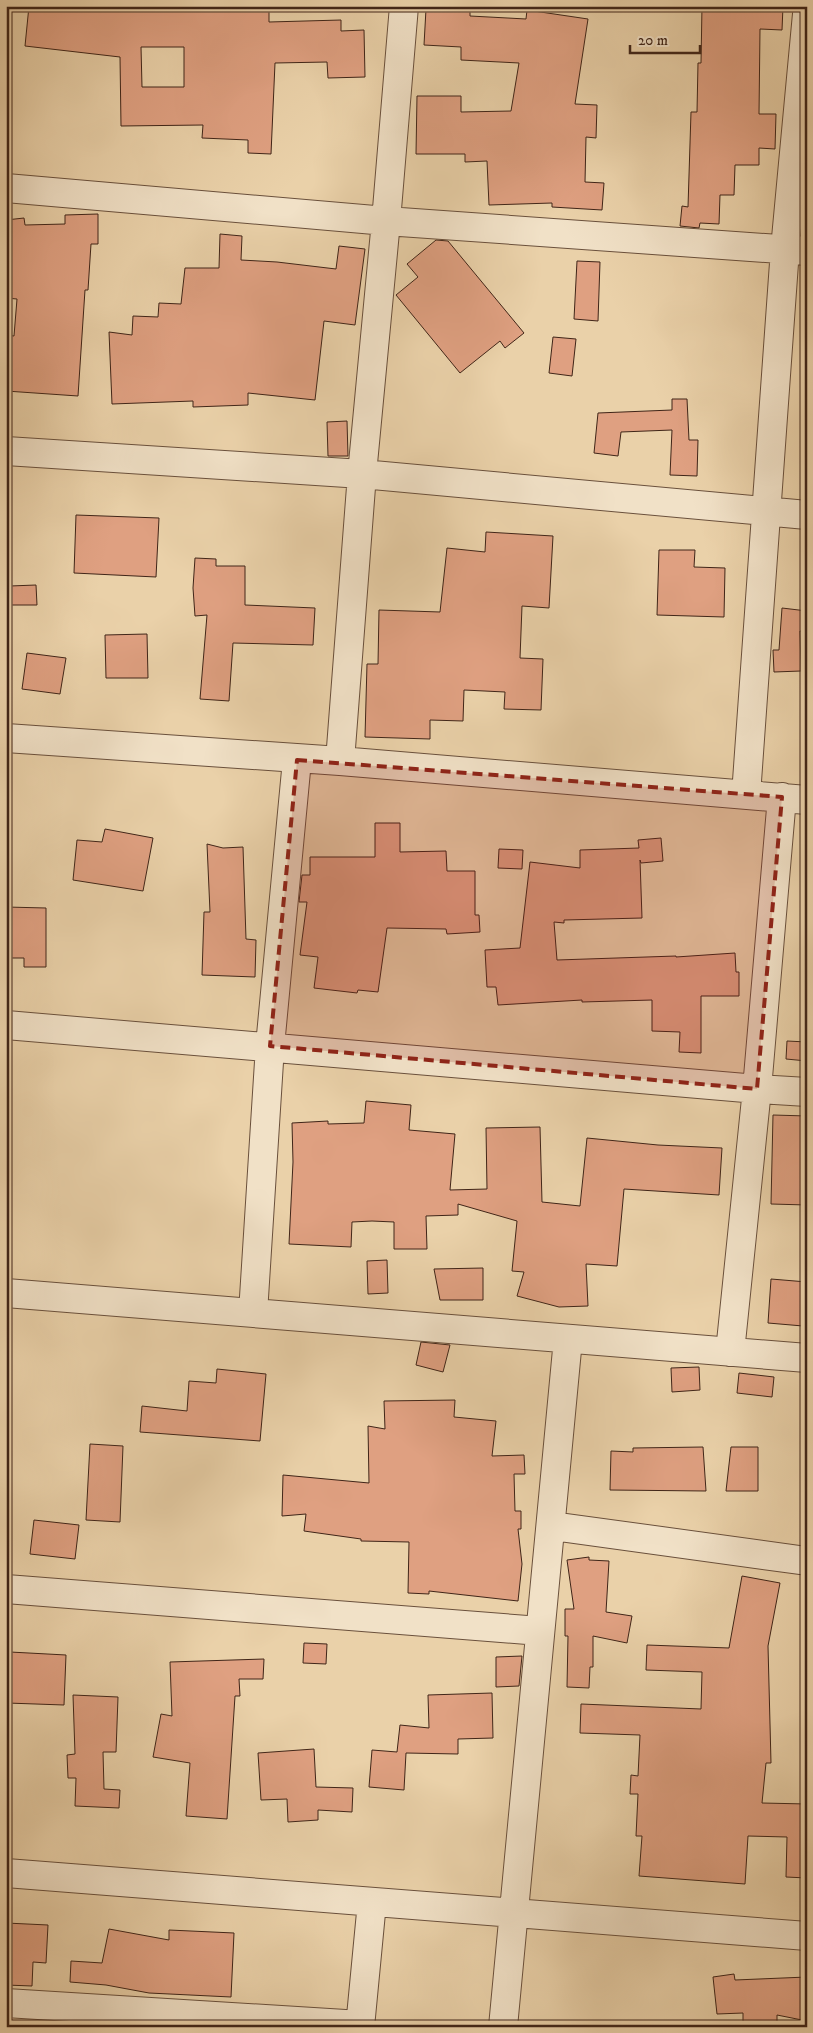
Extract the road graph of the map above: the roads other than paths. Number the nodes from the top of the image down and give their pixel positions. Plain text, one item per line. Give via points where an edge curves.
1 (404, 6) edge
2 (807, 14) edge
3 (6, 188) edge
4 (386, 221) junction
5 (796, 250) edge
6 (6, 451) edge
7 (362, 474) junction
8 (766, 512) junction
9 (807, 515) edge
10 (6, 738) edge
11 (297, 760) junction
12 (340, 761) junction
13 (746, 795) junction
14 (794, 799) edge
15 (6, 1025) edge
16 (270, 1046) junction
17 (757, 1089) junction
18 (807, 1092) edge
19 (6, 1293) edge
20 (254, 1313) junction
21 (568, 1339) junction
22 (730, 1352) junction
23 (807, 1358) edge
24 (552, 1526) junction
25 (807, 1561) edge
26 (6, 1589) edge
27 (540, 1631) junction
28 (6, 1873) edge
29 (372, 1902) junction
30 (514, 1912) junction
31 (807, 1936) edge
32 (6, 2003) edge
33 (361, 2026) edge
34 (503, 2027) edge

1 - 4 street
2 - 5 street
3 - 4 street
4 - 5 street
4 - 7 street
5 - 8 street
6 - 7 street
7 - 8 street
7 - 12 street
8 - 9 street
8 - 13 street
10 - 11 street
11 - 12 street
11 - 16 street
12 - 13 street
13 - 14 street
14 - 17 street
15 - 16 street
16 - 17 street
16 - 20 street
17 - 18 street
17 - 22 street
19 - 20 street
20 - 21 street
21 - 22 street
21 - 24 street
22 - 23 street
24 - 25 street
24 - 27 street
26 - 27 street
27 - 30 street
28 - 29 street
29 - 30 street
29 - 33 street
30 - 31 street
30 - 34 street
32 - 33 street

